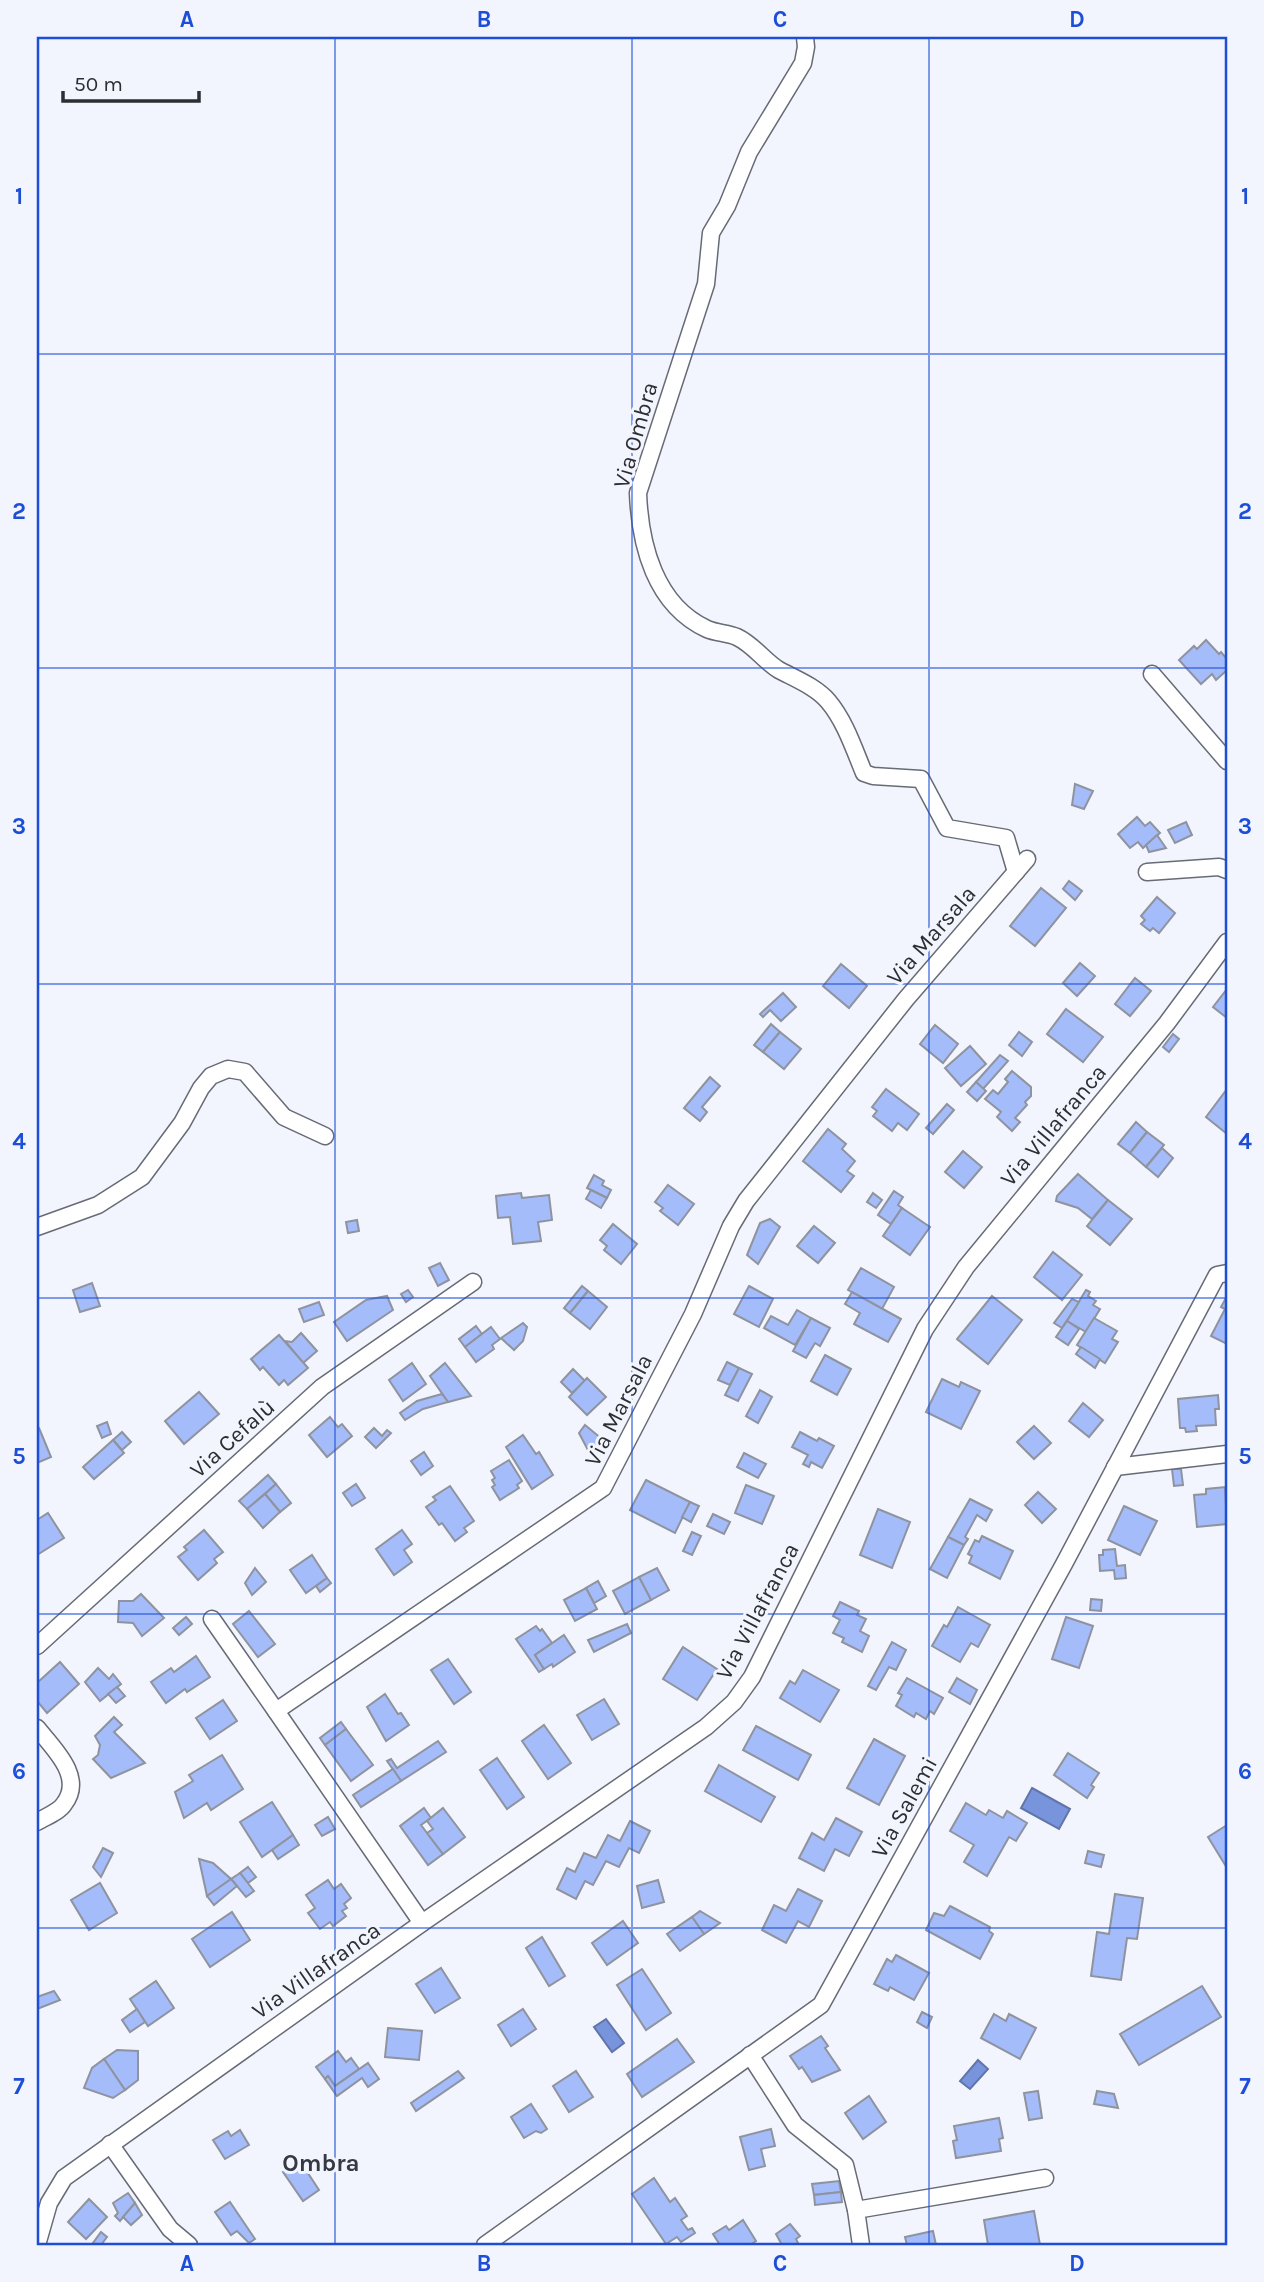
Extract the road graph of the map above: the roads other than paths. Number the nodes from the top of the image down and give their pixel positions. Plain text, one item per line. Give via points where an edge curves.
1 (805, 37) edge
2 (1152, 674) dead end
3 (1227, 761) edge
4 (1027, 859) dead end
5 (1227, 870) edge
6 (1016, 872) junction
7 (1147, 872) dead end
8 (1227, 942) edge
9 (325, 1136) dead end
10 (37, 1227) edge
11 (1227, 1273) edge
12 (473, 1282) dead end
13 (1227, 1454) edge
14 (1115, 1467) junction
15 (212, 1619) dead end
16 (37, 1646) edge
17 (276, 1712) junction
18 (37, 1728) edge
19 (37, 1822) edge
20 (422, 1923) junction
21 (750, 2055) junction
22 (110, 2144) junction
23 (1045, 2178) dead end
24 (856, 2210) junction
25 (37, 2245) edge
26 (189, 2245) edge
27 (485, 2245) edge
28 (861, 2245) edge

1 - 6 street, Via Ombra via 803,63 749,152 711,233 706,284 638,494 645,547 661,588 691,619 707,629 736,636 827,700 864,773 921,779 947,828 1006,838
2 - 3 street
4 - 6 street, Via Marsala
5 - 7 street
6 - 17 street, Via Marsala via 906,999 746,1201 603,1488
8 - 20 street, Via Villafranca via 947,1295 925,1329 752,1677 734,1702 706,1727
9 - 10 street via 284,1117 245,1072 228,1069 211,1076 201,1088 182,1123 142,1177 98,1205
11 - 14 street, Via Salemi via 1217,1275
12 - 16 street, Via Cefalù via 322,1387
13 - 14 street
14 - 21 street, Via Salemi via 821,2005
15 - 17 street
17 - 20 street
18 - 19 street via 66,1763 70,1785 64,1806
20 - 22 street, Via Villafranca
21 - 24 street via 795,2125 845,2165
21 - 27 street, Via Salemi
22 - 25 street, Via Villafranca via 64,2178 49,2203
22 - 26 street via 170,2229
23 - 24 street
24 - 28 street

